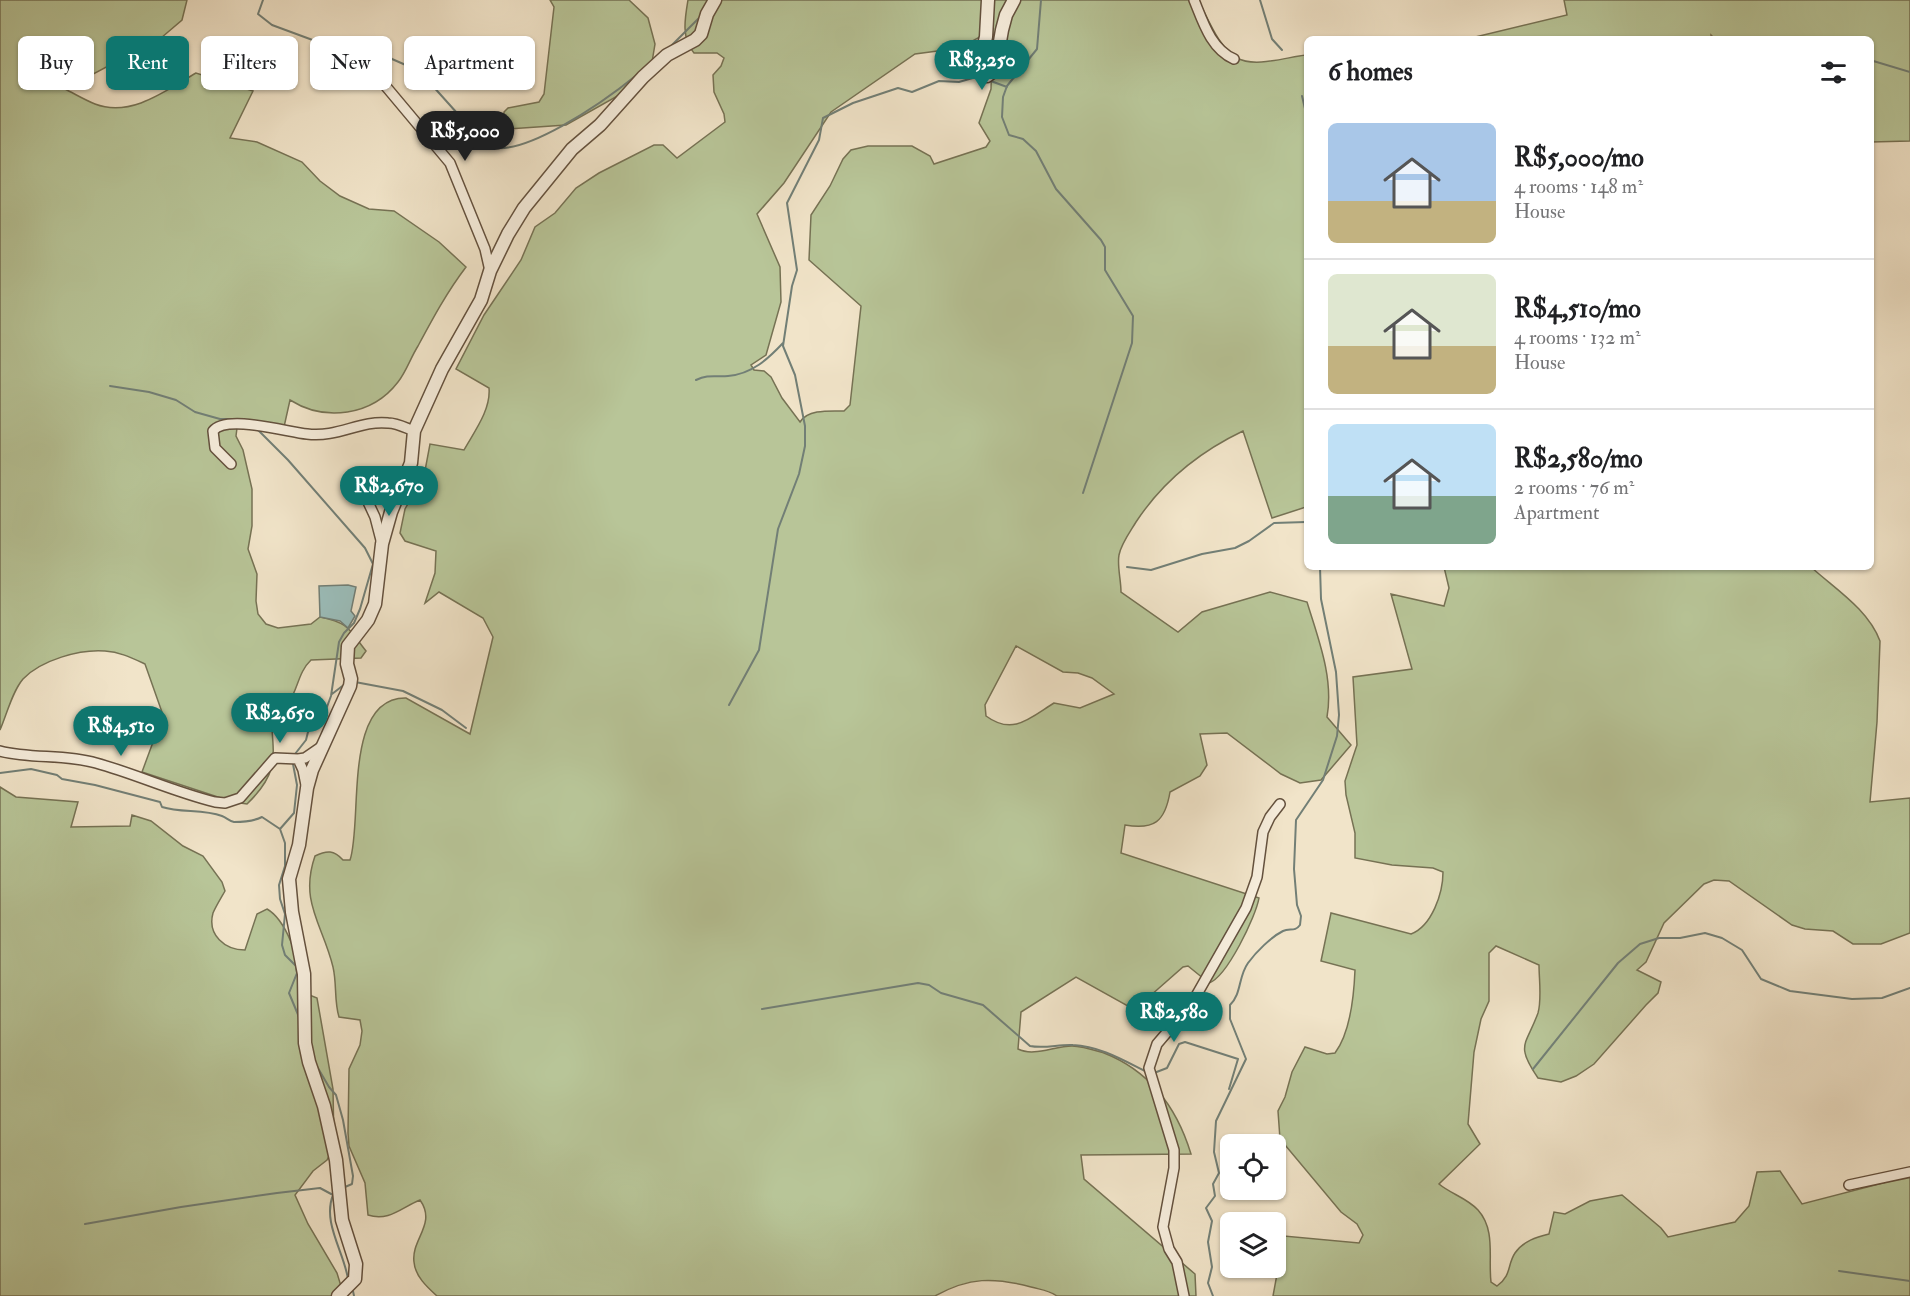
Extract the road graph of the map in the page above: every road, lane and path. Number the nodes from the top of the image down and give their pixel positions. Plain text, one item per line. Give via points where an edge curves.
1 (715, 0) edge
2 (988, 0) edge
3 (1014, 0) edge
4 (1194, 0) edge
5 (1234, 59) dead end
6 (389, 90) edge
7 (490, 271) junction
8 (414, 431) junction
9 (231, 464) dead end
10 (368, 502) dead end
11 (382, 544) junction
12 (321, 747) junction
13 (0, 751) edge
14 (298, 759) junction
15 (307, 788) junction
16 (1280, 804) dead end
17 (1910, 1172) edge
18 (1849, 1185) dead end
19 (338, 1296) edge
20 (1184, 1296) edge

1 - 7 street via 701,34 661,60 563,158 518,215
2 - 3 street via 986,37 978,67 987,76 994,70 1002,30
4 - 5 street via 1215,43
6 - 7 street via 450,162
7 - 8 street via 481,300 442,369
8 - 9 street via 386,422 328,435 254,425 219,426 213,431 215,448
8 - 11 street via 411,463
10 - 11 street
11 - 12 street via 375,604 348,646 350,686
12 - 14 street
12 - 15 street
13 - 14 street via 96,763 225,803 246,794 274,758
14 - 15 street
15 - 19 street via 289,893 304,974 305,1043 324,1106 336,1160 342,1220 356,1264 355,1279
16 - 20 street via 1263,832 1257,878 1246,908 1192,1003 1157,1044 1149,1068 1174,1150 1163,1227 1177,1262
17 - 18 street

